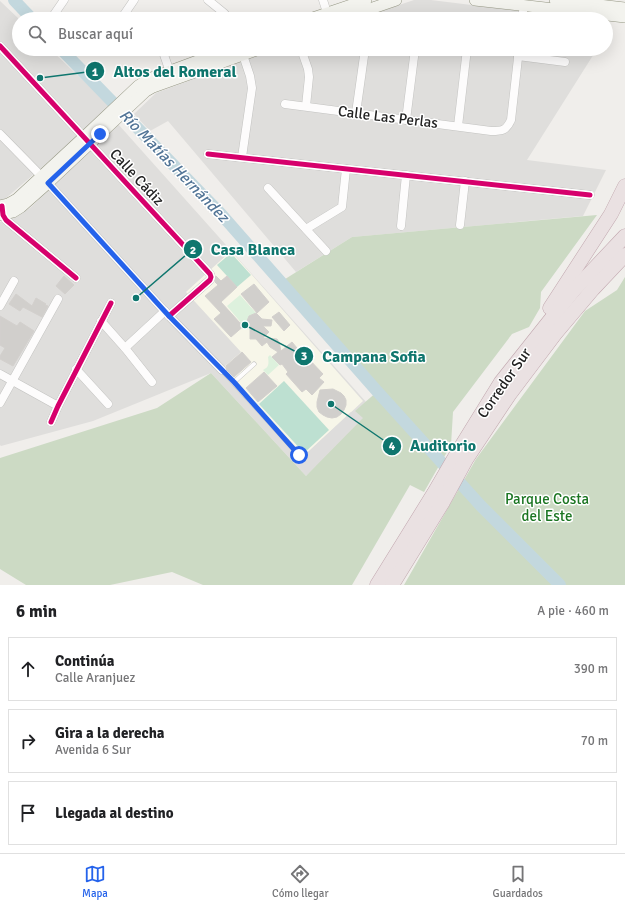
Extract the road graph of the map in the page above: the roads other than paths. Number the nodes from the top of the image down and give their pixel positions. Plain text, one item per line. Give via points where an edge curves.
1 (64, 0) edge
2 (134, 0) edge
3 (208, 0) edge
4 (323, 0) edge
5 (366, 0) edge
6 (396, 0) edge
7 (475, 0) edge
8 (525, 2) edge
9 (582, 2) edge
10 (559, 3) edge
11 (625, 8) edge
12 (56, 12) edge
13 (126, 12) edge
14 (222, 12) edge
15 (327, 12) edge
16 (338, 12) edge
17 (361, 12) edge
18 (523, 12) edge
19 (592, 12) edge
20 (593, 12) edge
21 (613, 16) edge
22 (625, 17) edge
23 (0, 46) edge
24 (164, 56) edge
25 (214, 56) edge
26 (230, 56) edge
27 (243, 56) edge
28 (303, 56) edge
29 (363, 56) edge
30 (414, 56) edge
31 (466, 56) edge
32 (518, 56) edge
33 (537, 56) edge
34 (565, 62) dead end
35 (171, 75) junction
36 (285, 104) dead end
37 (306, 106) junction
38 (356, 113) junction
39 (406, 120) junction
40 (458, 126) junction
41 (0, 134) edge
42 (87, 140) junction
43 (208, 154) dead end
44 (242, 157) junction
45 (346, 169) junction
46 (406, 175) junction
47 (45, 179) junction
48 (465, 181) junction
49 (625, 186) edge
50 (268, 188) dead end
51 (590, 195) dead end
52 (1, 210) edge
53 (460, 225) dead end
54 (401, 226) dead end
55 (306, 229) junction
56 (625, 236) edge
57 (326, 251) dead end
58 (625, 255) edge
59 (76, 278) dead end
60 (14, 281) dead end
61 (58, 299) dead end
62 (111, 303) dead end
63 (0, 306) edge
64 (167, 313) junction
65 (101, 321) junction
66 (125, 348) junction
67 (526, 350) junction
68 (254, 364) dead end
69 (76, 369) junction
70 (222, 370) joint
71 (0, 374) edge
72 (12, 381) junction
73 (152, 382) dead end
74 (234, 382) junction
75 (0, 403) edge
76 (108, 404) dead end
77 (58, 406) junction
78 (51, 422) dead end
79 (463, 454) junction
80 (299, 455) dead end
81 (439, 498) junction
82 (377, 585) edge
83 (392, 585) edge

1 - 12 street
2 - 13 street
3 - 14 street
4 - 15 street
5 - 16 main road
6 - 17 main road
7 - 8 main road
8 - 10 main road
8 - 18 street
9 - 10 main road
9 - 11 main road
9 - 20 main road via 581,8
10 - 19 main road
21 - 22 main road
23 - 42 street, Calle Cádiz
24 - 35 street
25 - 35 main road
26 - 35 main road
27 - 44 street via 252,88
28 - 37 street via 309,76
29 - 38 street
30 - 39 street
31 - 40 street
32 - 40 street, Calle Las Perlas via 508,128 491,131
33 - 34 street
35 - 42 main road via 153,87 142,89
36 - 37 street, Calle Las Perlas
37 - 38 street, Calle Las Perlas
38 - 39 street, Calle Las Perlas
39 - 40 street, Calle Las Perlas
41 - 47 street
42 - 47 main road
42 - 64 street, Calle Cádiz via 210,274 210,280
43 - 44 street
44 - 45 street
45 - 46 street
45 - 55 street via 342,207
46 - 48 street
46 - 54 street
47 - 52 main road via 21,207 13,212
47 - 64 street
48 - 51 street
48 - 53 street
49 - 67 highway via 612,214 554,301
50 - 55 street
52 - 59 street via 6,220
55 - 57 street
56 - 67 highway, Corredor Sur via 574,290
58 - 79 highway, Corredor Sur via 551,339
60 - 63 street
61 - 72 street
62 - 65 street
64 - 66 street
64 - 70 street
65 - 66 street
65 - 69 street
66 - 73 street
67 - 79 highway, Corredor Sur via 501,382
68 - 74 lane
69 - 76 street
69 - 77 street
70 - 74 lane
71 - 72 street
72 - 75 street
72 - 77 street
74 - 80 lane
77 - 78 street
79 - 81 highway, Corredor Sur
81 - 82 highway, Corredor Sur
81 - 83 highway, Corredor Sur

